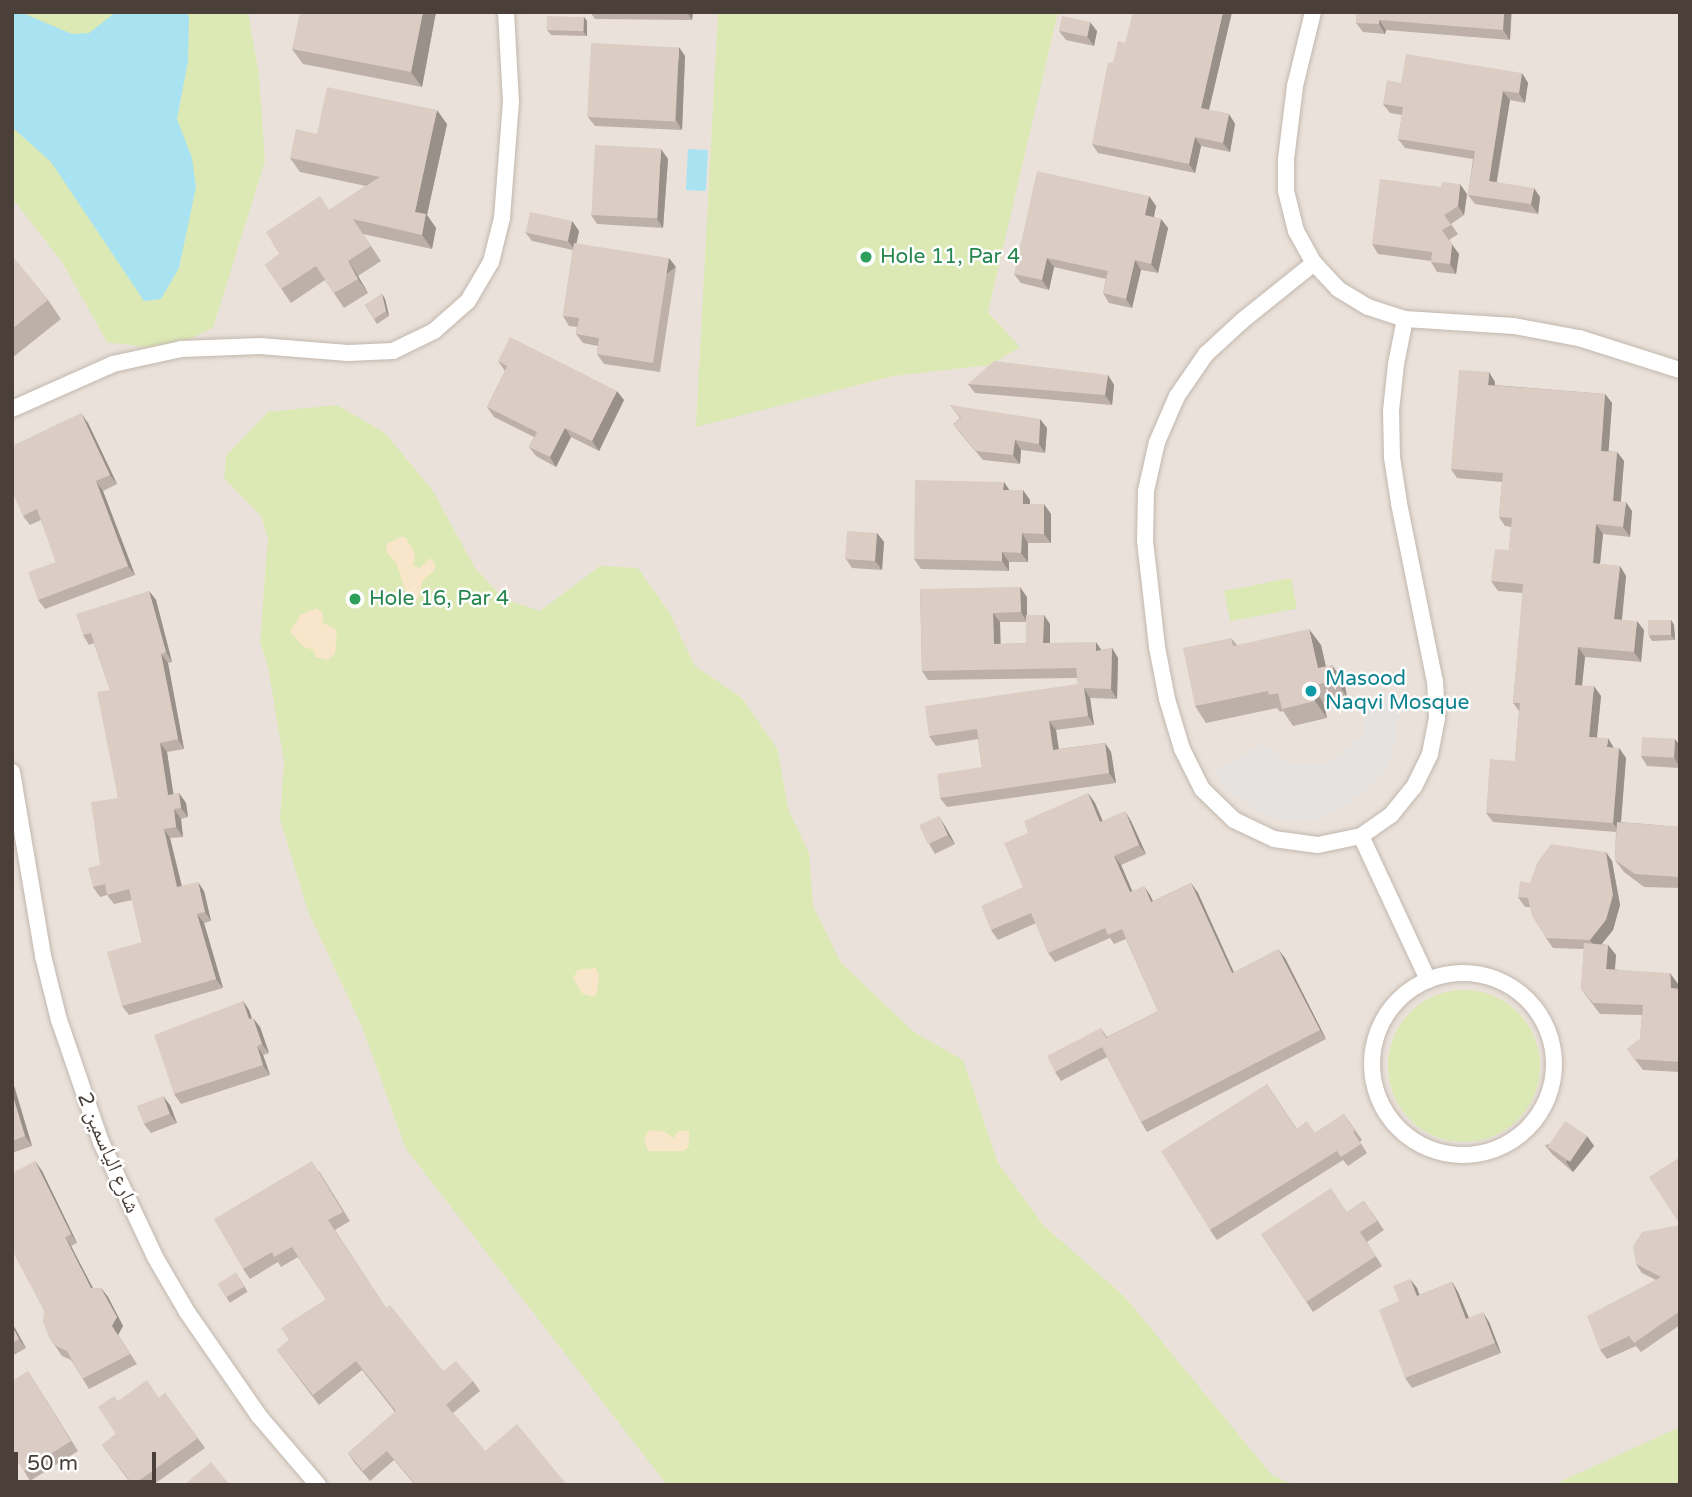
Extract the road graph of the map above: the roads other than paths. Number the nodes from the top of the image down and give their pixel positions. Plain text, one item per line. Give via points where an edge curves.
1 (506, 12) edge
2 (1313, 12) edge
3 (1314, 263) junction
4 (1405, 319) junction
5 (1680, 370) edge
6 (12, 409) edge
7 (12, 772) edge
8 (1362, 836) junction
9 (1427, 980) junction
10 (318, 1485) edge

1 - 6 street via 511,102 502,218 491,262 468,301 434,331 393,351 348,353 260,346 181,349 113,364
2 - 3 street via 1295,86 1286,191 1296,231
3 - 4 street via 1338,289 1368,307
3 - 8 street via 1206,355 1177,396 1154,454 1146,491 1145,541 1167,699 1182,749 1202,789 1234,820 1274,839 1318,845
4 - 5 street via 1553,333
4 - 8 street via 1391,411 1392,457 1435,682 1437,718 1430,754 1414,787 1391,815
7 - 10 street, شارع الياسمين 2 via 43,956 63,1032 101,1142 187,1311 259,1416
8 - 9 street
9 - 9 street via 1402,996 1383,1020 1374,1049 1373,1079 1383,1108 1401,1132 1426,1148 1455,1156 1485,1154 1513,1142 1545,1104 1555,1065 1550,1035 1536,1009 1514,988 1486,975 1457,972

